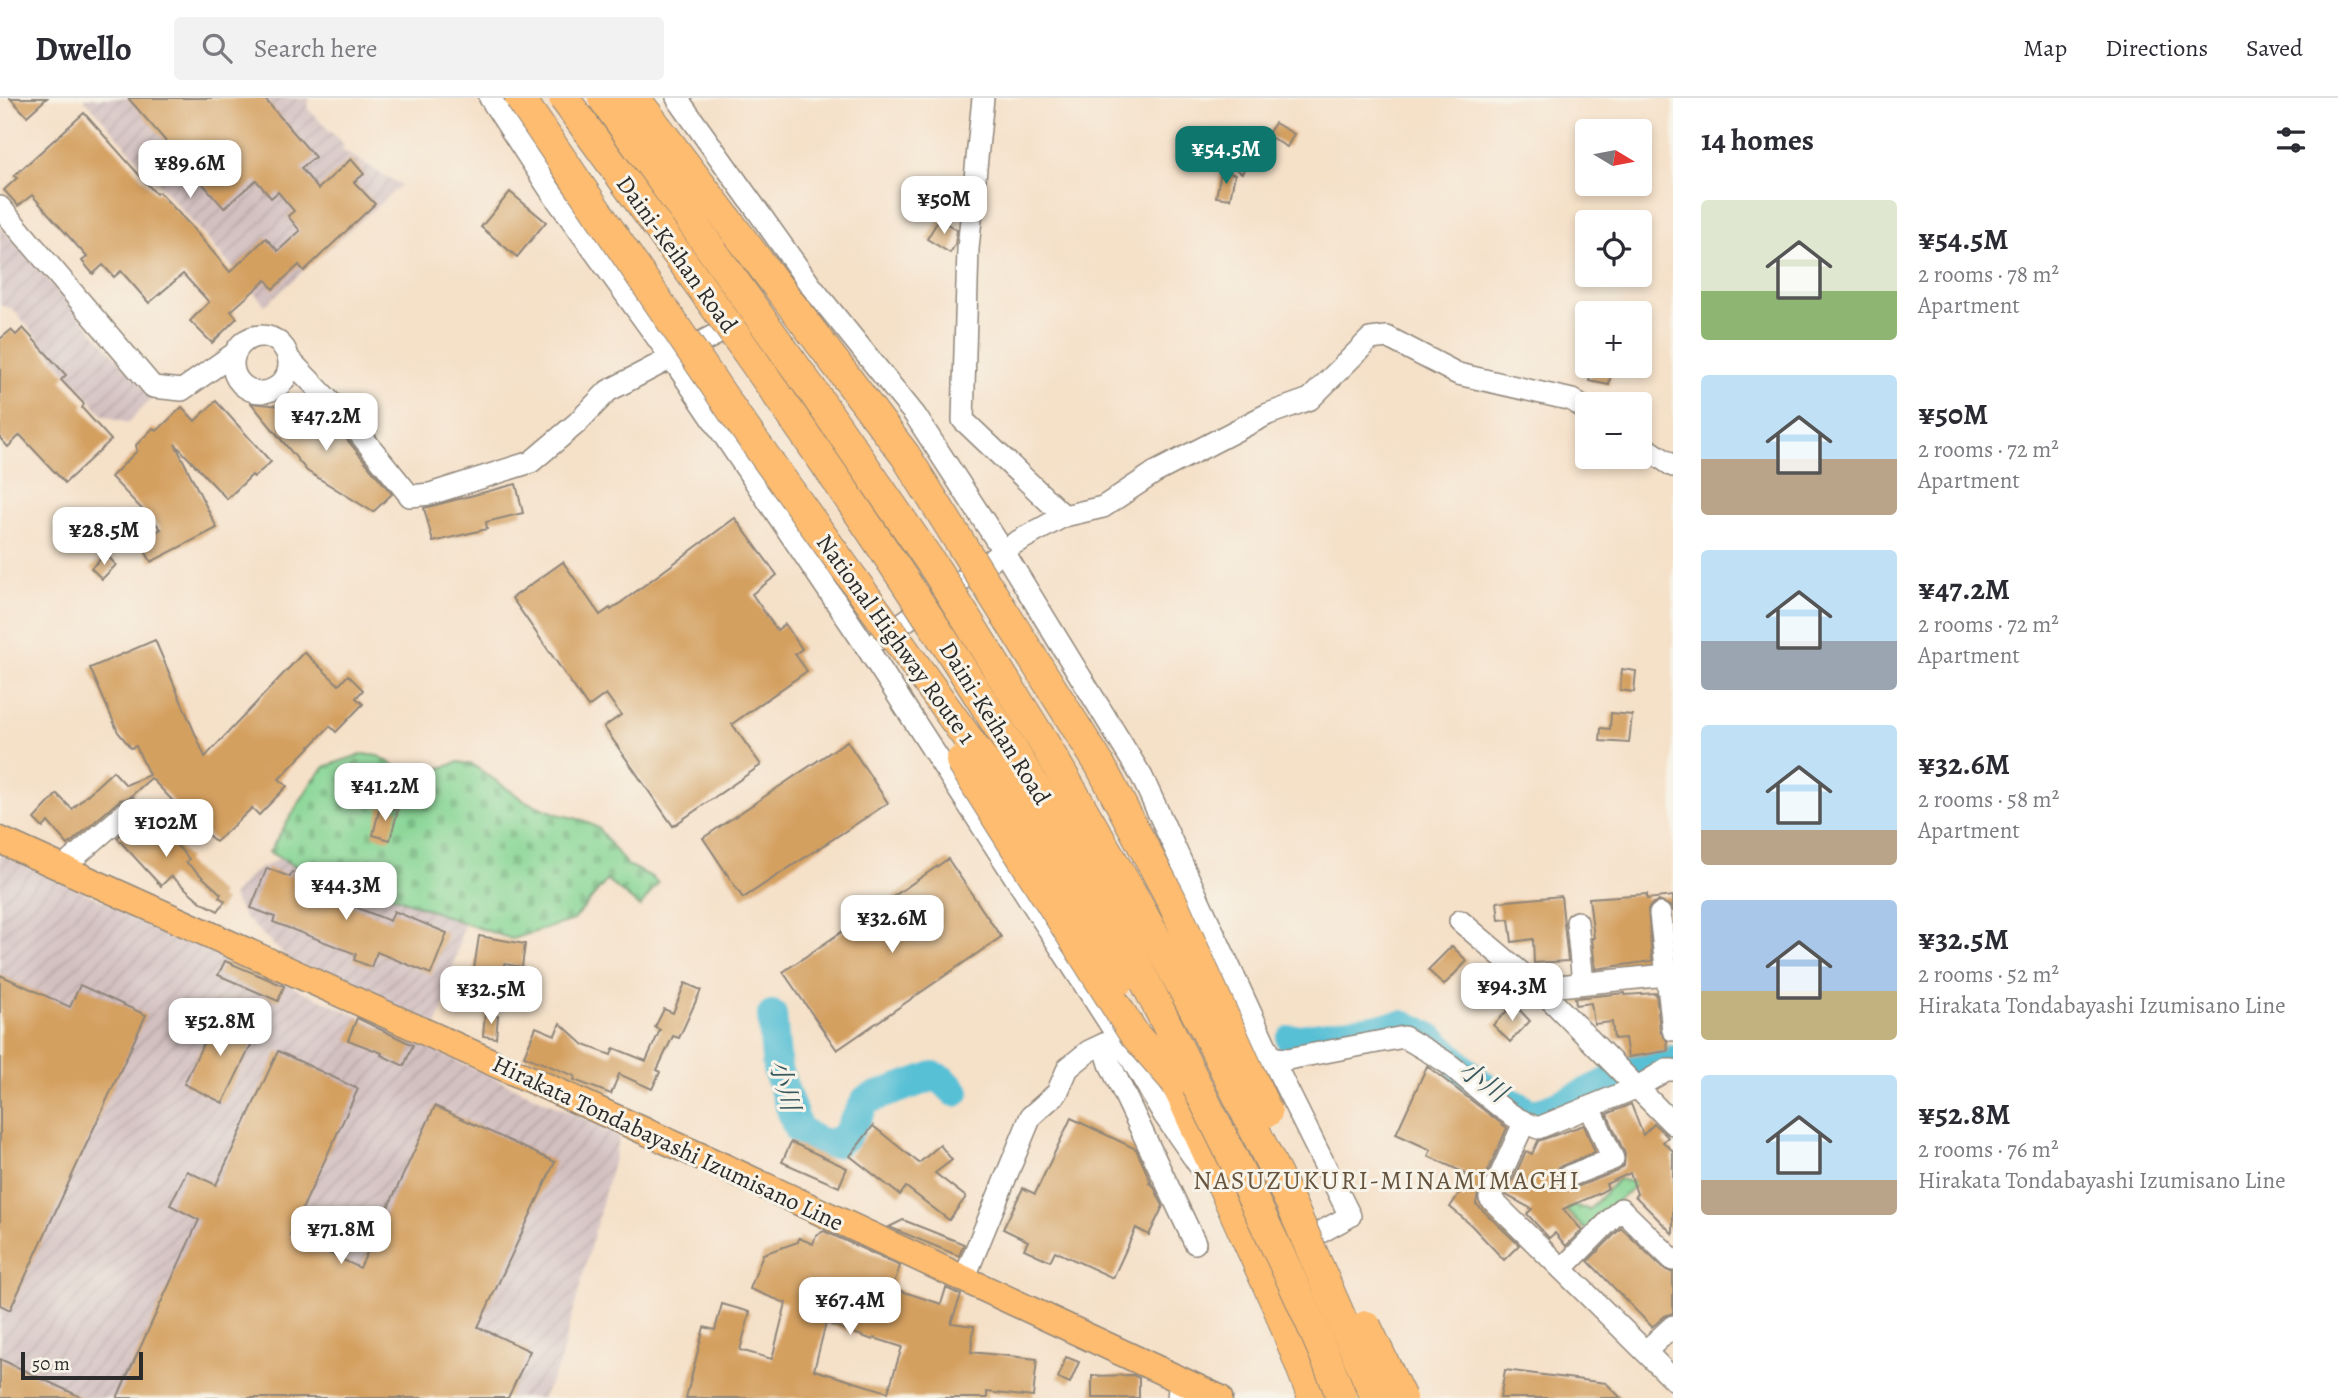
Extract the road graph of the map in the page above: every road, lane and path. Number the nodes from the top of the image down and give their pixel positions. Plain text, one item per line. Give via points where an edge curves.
1 (490, 98) edge
2 (520, 98) edge
3 (527, 98) edge
4 (564, 98) edge
5 (603, 98) edge
6 (635, 98) edge
7 (658, 98) edge
8 (677, 98) edge
9 (983, 98) edge
10 (554, 151) junction
11 (550, 190) junction
12 (0, 207) edge
13 (811, 286) junction
14 (234, 353) junction
15 (671, 357) junction
16 (289, 359) junction
17 (1575, 402) edge
18 (1652, 452) edge
19 (1673, 466) edge
20 (1065, 516) junction
21 (1004, 552) junction
22 (867, 648) junction
23 (129, 810) dead end
24 (0, 840) edge
25 (62, 868) junction
26 (1171, 899) junction
27 (1660, 914) dead end
28 (1460, 921) dead end
29 (1577, 922) dead end
30 (1583, 984) junction
31 (1669, 986) edge
32 (1539, 988) junction
33 (1673, 1030) edge
34 (1114, 1045) junction
35 (1271, 1057) junction
36 (1673, 1070) edge
37 (1175, 1081) junction
38 (1632, 1081) junction
39 (1590, 1107) junction
40 (1524, 1123) junction
41 (1673, 1124) edge
42 (1569, 1176) dead end
43 (1237, 1220) junction
44 (1321, 1232) junction
45 (1195, 1243) dead end
46 (1673, 1260) edge
47 (1562, 1269) junction
48 (964, 1279) junction
49 (1673, 1326) edge
50 (1646, 1351) junction
51 (1673, 1379) edge
52 (1179, 1389) edge
53 (1219, 1398) edge
54 (1313, 1398) edge
55 (1342, 1398) edge
56 (1376, 1398) edge
57 (1401, 1398) edge

1 - 11 street
2 - 10 highway, National Highway Route 1, bridge
3 - 37 highway, bridge via 847,539 953,748 1134,1034
4 - 55 highway, Daini-Keihan Road, bridge via 856,507 1021,763 1105,906 1181,1054 1263,1217
5 - 56 highway, Daini-Keihan Road, bridge via 936,570 1054,760 1205,1029 1291,1204
6 - 26 highway, bridge via 905,455 1100,765
7 - 26 highway, bridge via 890,407 1040,633 1151,835
8 - 13 street
9 - 20 street via 968,249 963,420
10 - 11 street
10 - 37 highway, National Highway Route 1, bridge via 736,416 1037,835
11 - 15 street
12 - 14 street via 153,387 182,390
13 - 15 street
13 - 21 street via 915,415
14 - 16 street via 246,340 264,336 280,343
14 - 16 street via 238,380 262,392 280,385
15 - 16 street via 608,391 531,462 410,496 350,422
15 - 22 street
17 - 20 street via 1458,374 1387,337 1370,339 1311,399 1268,414 1154,473 1103,507
18 - 19 street
20 - 21 street
21 - 22 street
21 - 35 street via 1142,778
22 - 34 street
23 - 25 street
24 - 25 main road, Hirakata Tondabayashi Izumisano Line
25 - 48 main road, Hirakata Tondabayashi Izumisano Line
26 - 44 highway, bridge
27 - 31 street
28 - 32 street
29 - 30 street
30 - 31 street
30 - 32 street
31 - 33 street
32 - 38 street
34 - 35 street via 1155,1052
34 - 43 street
34 - 45 street via 1110,1064
34 - 48 street via 1088,1051 1068,1068 1057,1093 1031,1116
35 - 40 street via 1288,1059 1404,1037
35 - 44 street via 1350,1216
36 - 38 street
37 - 43 highway, National Highway Route 1
38 - 39 street
38 - 41 street
39 - 40 street via 1538,1128
39 - 42 street via 1615,1164
40 - 47 street via 1490,1198
43 - 54 highway, National Highway Route 1
44 - 57 highway, bridge
46 - 47 street via 1621,1209
47 - 50 street
48 - 52 main road, Hirakata Tondabayashi Izumisano Line
49 - 50 street
50 - 51 street
52 - 53 main road, Hirakata Tondabayashi Izumisano Line

